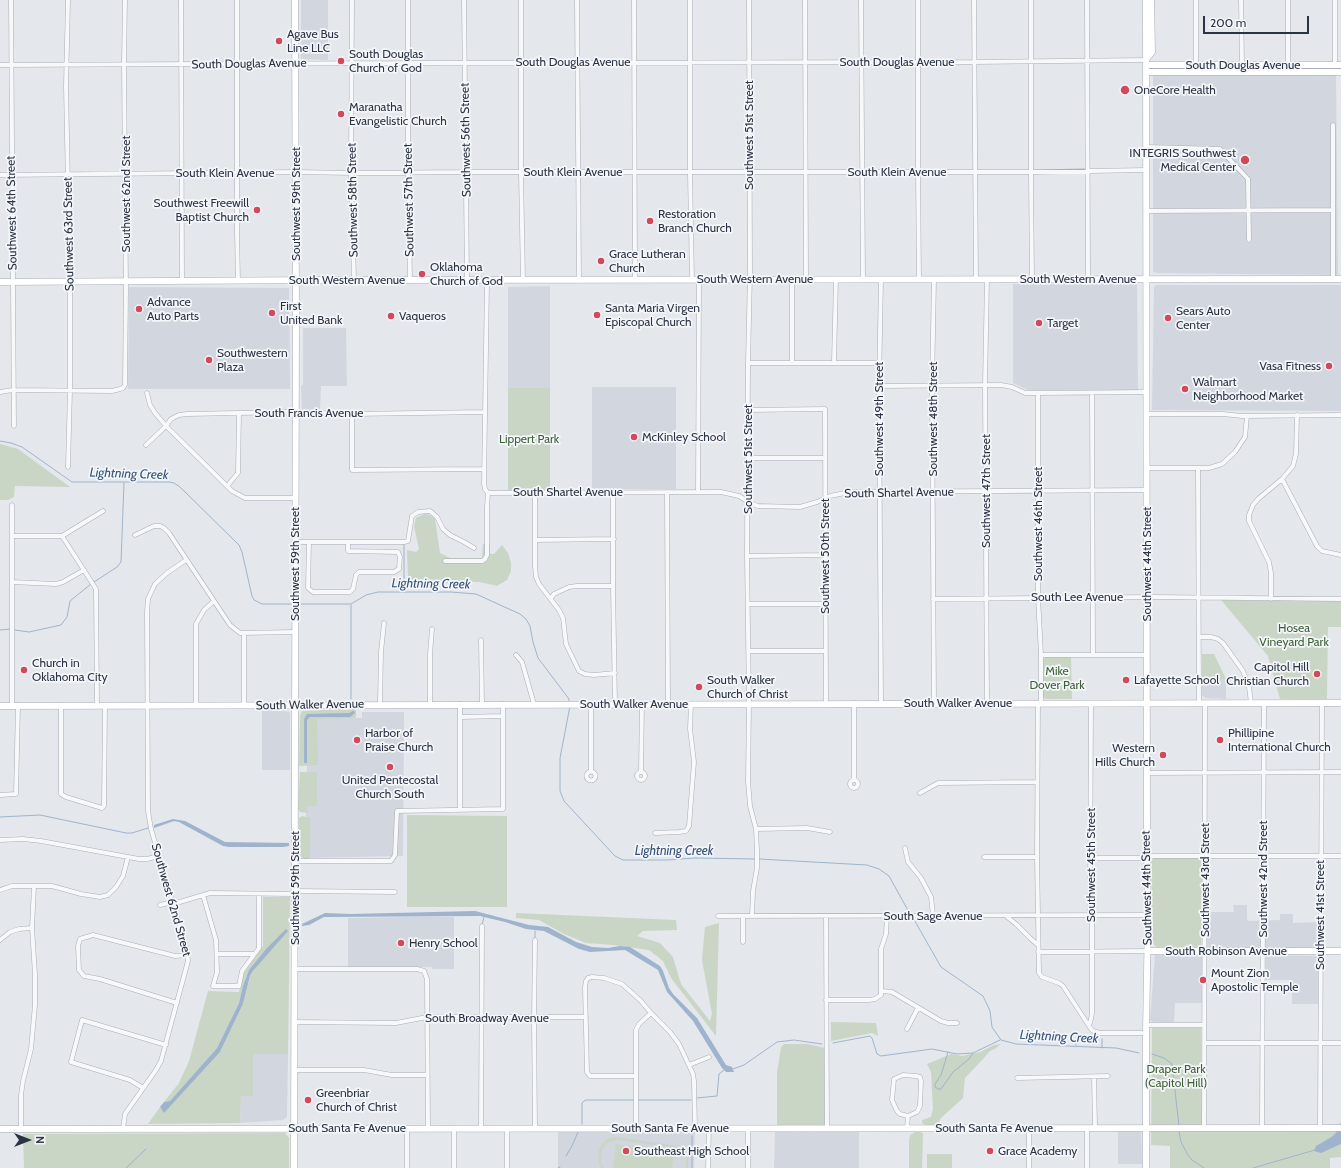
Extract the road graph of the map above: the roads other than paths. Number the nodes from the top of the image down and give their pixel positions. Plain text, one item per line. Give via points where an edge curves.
1 (11, 0) edge
2 (68, 0) edge
3 (125, 0) edge
4 (181, 0) edge
5 (237, 0) edge
6 (296, 0) edge
7 (352, 0) edge
8 (408, 0) edge
9 (464, 0) edge
10 (521, 0) edge
11 (577, 0) edge
12 (634, 0) edge
13 (690, 0) edge
14 (749, 0) edge
15 (805, 0) edge
16 (861, 0) edge
17 (918, 0) edge
18 (974, 0) edge
19 (1031, 0) edge
20 (1087, 0) edge
21 (1146, 0) edge
22 (1152, 0) edge
23 (1196, 0) edge
24 (1242, 0) edge
25 (1288, 0) edge
26 (1335, 0) edge
27 (1088, 60) junction
28 (918, 61) junction
29 (577, 62) junction
30 (634, 62) junction
31 (805, 62) junction
32 (861, 62) junction
33 (974, 62) junction
34 (1031, 62) junction
35 (296, 63) junction
36 (352, 63) junction
37 (408, 63) junction
38 (464, 63) junction
39 (521, 63) junction
40 (690, 63) junction
41 (749, 63) junction
42 (124, 64) junction
43 (181, 64) junction
44 (236, 64) junction
45 (0, 65) edge
46 (11, 65) junction
47 (67, 65) junction
48 (1196, 65) junction
49 (1242, 65) junction
50 (1338, 65) edge
51 (1146, 66) junction
52 (1288, 68) junction
53 (1341, 72) edge
54 (1333, 125) dead end
55 (1146, 148) junction
56 (1088, 170) junction
57 (1146, 170) junction
58 (975, 171) junction
59 (296, 172) junction
60 (466, 172) junction
61 (521, 172) junction
62 (634, 172) junction
63 (690, 172) junction
64 (749, 172) junction
65 (805, 172) junction
66 (862, 172) junction
67 (918, 172) junction
68 (1031, 172) junction
69 (182, 173) junction
70 (237, 173) junction
71 (351, 173) junction
72 (408, 173) junction
73 (577, 173) junction
74 (68, 174) junction
75 (126, 174) junction
76 (0, 175) edge
77 (11, 175) junction
78 (1332, 210) junction
79 (1146, 211) junction
80 (1249, 211) junction
81 (1248, 240) dead end
82 (1146, 278) junction
83 (750, 279) junction
84 (792, 279) junction
85 (806, 279) junction
86 (836, 279) junction
87 (863, 279) junction
88 (881, 279) junction
89 (920, 279) junction
90 (934, 279) junction
91 (976, 279) junction
92 (987, 279) junction
93 (1032, 279) junction
94 (1333, 279) junction
95 (1341, 279) edge
96 (296, 280) junction
97 (354, 280) junction
98 (410, 280) junction
99 (467, 280) junction
100 (487, 280) junction
101 (523, 280) junction
102 (579, 280) junction
103 (635, 280) junction
104 (695, 280) junction
105 (1088, 280) junction
106 (126, 281) junction
107 (182, 281) junction
108 (238, 281) junction
109 (0, 282) edge
110 (13, 282) junction
111 (70, 282) junction
112 (834, 362) junction
113 (748, 363) junction
114 (792, 363) junction
115 (880, 363) junction
116 (985, 385) junction
117 (879, 386) junction
118 (932, 386) junction
119 (13, 390) junction
120 (70, 390) junction
121 (0, 392) edge
122 (1146, 392) junction
123 (148, 393) dead end
124 (1038, 393) junction
125 (1092, 394) junction
126 (748, 410) junction
127 (485, 412) junction
128 (239, 413) junction
129 (295, 413) junction
130 (352, 414) junction
131 (1146, 414) junction
132 (1297, 415) junction
133 (1341, 415) edge
134 (1247, 416) junction
135 (14, 426) dead end
136 (166, 426) junction
137 (146, 445) dead end
138 (747, 458) junction
139 (825, 458) junction
140 (68, 467) dead end
141 (1146, 468) junction
142 (484, 469) junction
143 (1198, 469) junction
144 (1282, 479) junction
145 (228, 485) junction
146 (1147, 490) junction
147 (1092, 491) junction
148 (488, 492) junction
149 (535, 492) junction
150 (613, 492) junction
151 (668, 492) junction
152 (698, 492) junction
153 (880, 492) junction
154 (933, 492) junction
155 (986, 492) junction
156 (1038, 492) junction
157 (295, 498) junction
158 (825, 498) junction
159 (747, 501) junction
160 (12, 505) dead end
161 (103, 511) dead end
162 (135, 535) dead end
163 (12, 536) junction
164 (62, 536) junction
165 (614, 539) junction
166 (535, 540) junction
167 (295, 542) junction
168 (309, 542) junction
169 (348, 542) junction
170 (474, 548) dead end
171 (825, 555) junction
172 (747, 556) junction
173 (1341, 556) edge
174 (186, 560) junction
175 (445, 561) dead end
176 (84, 570) junction
177 (12, 582) junction
178 (613, 586) junction
179 (1038, 597) junction
180 (1093, 597) junction
181 (1147, 597) junction
182 (1199, 597) junction
183 (551, 598) junction
184 (986, 598) junction
185 (933, 599) junction
186 (1271, 599) junction
187 (1341, 599) edge
188 (214, 601) junction
189 (748, 604) junction
190 (825, 604) junction
191 (384, 623) dead end
192 (432, 629) dead end
193 (295, 632) junction
194 (244, 634) junction
195 (1199, 637) junction
196 (481, 640) dead end
197 (749, 652) junction
198 (826, 652) junction
199 (516, 655) dead end
200 (1041, 655) junction
201 (1093, 655) junction
202 (1147, 655) junction
203 (614, 673) junction
204 (826, 703) junction
205 (854, 703) junction
206 (881, 703) junction
207 (987, 703) junction
208 (1039, 703) junction
209 (1091, 703) junction
210 (1147, 703) junction
211 (1202, 703) junction
212 (1251, 703) junction
213 (1264, 703) junction
214 (1322, 703) junction
215 (1341, 703) edge
216 (380, 704) junction
217 (430, 704) junction
218 (460, 704) junction
219 (482, 704) junction
220 (503, 704) junction
221 (534, 704) junction
222 (591, 704) junction
223 (615, 704) junction
224 (642, 704) junction
225 (668, 704) junction
226 (692, 704) junction
227 (749, 704) junction
228 (934, 704) junction
229 (15, 705) junction
230 (96, 705) junction
231 (105, 705) junction
232 (148, 705) junction
233 (196, 705) junction
234 (244, 705) junction
235 (0, 706) edge
236 (62, 706) junction
237 (295, 706) junction
238 (503, 716) junction
239 (460, 717) junction
240 (591, 772) dead end
241 (641, 772) dead end
242 (1321, 772) junction
243 (1341, 772) edge
244 (1147, 773) junction
245 (1205, 773) junction
246 (1263, 773) junction
247 (854, 780) dead end
248 (1037, 782) junction
249 (920, 793) dead end
250 (0, 795) edge
251 (460, 810) junction
252 (756, 829) junction
253 (830, 832) dead end
254 (655, 833) dead end
255 (0, 840) edge
256 (905, 848) dead end
257 (160, 856) junction
258 (1204, 856) junction
259 (1262, 856) junction
260 (1321, 856) junction
261 (1341, 856) edge
262 (128, 857) junction
263 (984, 857) dead end
264 (1036, 857) junction
265 (1147, 857) junction
266 (1090, 858) junction
267 (295, 861) junction
268 (34, 886) junction
269 (0, 890) edge
270 (295, 892) junction
271 (395, 892) dead end
272 (259, 894) junction
273 (203, 895) junction
274 (173, 903) junction
275 (160, 905) dead end
276 (1004, 915) junction
277 (1038, 915) junction
278 (1091, 915) junction
279 (718, 916) dead end
280 (743, 916) junction
281 (752, 916) junction
282 (826, 916) junction
283 (887, 916) junction
284 (933, 916) junction
285 (1148, 916) junction
286 (482, 926) dead end
287 (32, 928) junction
288 (0, 940) edge
289 (535, 940) dead end
290 (744, 942) dead end
291 (1038, 945) junction
292 (1204, 951) junction
293 (1262, 951) junction
294 (1320, 951) junction
295 (1341, 951) edge
296 (1038, 952) junction
297 (1092, 952) junction
298 (1148, 952) junction
299 (217, 954) junction
300 (254, 954) junction
301 (188, 955) junction
302 (295, 969) junction
303 (882, 991) junction
304 (826, 1000) junction
305 (177, 1003) junction
306 (918, 1008) junction
307 (650, 1013) junction
308 (481, 1016) junction
309 (427, 1017) junction
310 (586, 1017) junction
311 (534, 1018) junction
312 (294, 1022) junction
313 (957, 1023) dead end
314 (1146, 1025) junction
315 (1204, 1025) junction
316 (1089, 1026) junction
317 (907, 1029) dead end
318 (1146, 1033) junction
319 (1262, 1042) junction
320 (1341, 1042) edge
321 (1204, 1043) junction
322 (1320, 1043) junction
323 (166, 1045) junction
324 (709, 1057) dead end
325 (689, 1065) junction
326 (294, 1070) junction
327 (427, 1075) junction
328 (635, 1076) junction
329 (1108, 1076) dead end
330 (1094, 1077) junction
331 (1017, 1078) dead end
332 (143, 1088) junction
333 (908, 1116) junction
334 (1146, 1127) junction
335 (1262, 1127) junction
336 (1320, 1127) junction
337 (294, 1128) junction
338 (407, 1128) junction
339 (428, 1128) junction
340 (454, 1128) junction
341 (481, 1128) junction
342 (507, 1128) junction
343 (535, 1128) junction
344 (636, 1128) junction
345 (695, 1128) junction
346 (709, 1128) junction
347 (748, 1128) junction
348 (828, 1128) junction
349 (907, 1128) junction
350 (1029, 1128) junction
351 (1087, 1128) junction
352 (1095, 1128) junction
353 (1204, 1128) junction
354 (1338, 1128) edge
355 (0, 1129) edge
356 (21, 1129) junction
357 (124, 1129) junction
358 (294, 1168) edge
359 (407, 1168) edge
360 (454, 1168) edge
361 (507, 1168) edge
362 (708, 1168) edge
363 (748, 1168) edge
364 (1029, 1168) edge
365 (1087, 1168) edge
366 (1146, 1168) edge

1 - 46 street, Southwest 64th Street
2 - 47 street, Southwest 63rd Street
3 - 42 street, Southwest 62nd Street
4 - 43 street
5 - 44 street
6 - 35 main road, Southwest 59th Street
7 - 36 street, Southwest 58th Street
8 - 37 street, Southwest 57th Street
9 - 38 street, Southwest 56th Street
10 - 39 street
11 - 29 street
12 - 30 street
13 - 40 street
14 - 41 street, Southwest 51st Street
15 - 31 street
16 - 32 street
17 - 28 street
18 - 33 street
19 - 34 street
20 - 27 street
21 - 51 main road, Southwest 44th Street
22 - 51 main road via 1152,52
23 - 48 street
24 - 49 street
25 - 52 street
26 - 50 street
27 - 34 street, South Douglas Avenue
27 - 51 street, South Douglas Avenue
27 - 56 street
28 - 32 street, South Douglas Avenue
28 - 33 street, South Douglas Avenue
28 - 67 street
29 - 30 street, South Douglas Avenue
29 - 39 street, South Douglas Avenue
29 - 73 street
30 - 40 street, South Douglas Avenue
30 - 62 street
31 - 32 street, South Douglas Avenue
31 - 41 street, South Douglas Avenue
31 - 65 street
32 - 66 street
33 - 34 street, South Douglas Avenue
33 - 58 street
34 - 68 street
35 - 36 street, South Douglas Avenue
35 - 44 street, South Douglas Avenue
35 - 59 main road, Southwest 59th Street
36 - 37 street, South Douglas Avenue
36 - 71 street, Southwest 58th Street
37 - 38 street, South Douglas Avenue
37 - 72 street, Southwest 57th Street
38 - 39 street, South Douglas Avenue
38 - 60 street, Southwest 56th Street
39 - 61 street
40 - 41 street, South Douglas Avenue
40 - 63 street
41 - 64 street, Southwest 51st Street
42 - 43 street, South Douglas Avenue
42 - 47 street, South Douglas Avenue
42 - 75 street, Southwest 62nd Street
43 - 44 street, South Douglas Avenue
43 - 69 street
44 - 70 street
45 - 46 street, South Douglas Avenue
46 - 47 street, South Douglas Avenue
46 - 77 street, Southwest 64th Street
47 - 74 street, Southwest 63rd Street
48 - 49 main road, South Douglas Avenue
48 - 51 main road, South Douglas Avenue
49 - 52 main road, South Douglas Avenue
50 - 52 main road, South Douglas Avenue
51 - 52 main road, South Douglas Avenue
51 - 55 main road, Southwest 44th Street
52 - 53 main road, South Douglas Avenue
54 - 78 street
55 - 57 main road, Southwest 44th Street
55 - 80 street via 1220,149 1248,179
56 - 57 street, South Klein Avenue
56 - 68 street, South Klein Avenue
56 - 105 street
57 - 79 main road, Southwest 44th Street
58 - 67 street, South Klein Avenue
58 - 68 street, South Klein Avenue
58 - 91 street
59 - 70 street, South Klein Avenue
59 - 71 street, South Klein Avenue
59 - 96 main road, Southwest 59th Street
60 - 61 street, South Klein Avenue
60 - 72 street, South Klein Avenue
60 - 99 street, Southwest 56th Street
61 - 73 street, South Klein Avenue
61 - 101 street
62 - 63 street, South Klein Avenue
62 - 73 street, South Klein Avenue
62 - 103 street
63 - 64 street, South Klein Avenue
63 - 104 street
64 - 65 street, South Klein Avenue
64 - 83 street, Southwest 51st Street
65 - 66 street, South Klein Avenue
65 - 85 street
66 - 67 street, South Klein Avenue
66 - 87 street
67 - 89 street
68 - 93 street
69 - 70 street, South Klein Avenue
69 - 75 street, South Klein Avenue
69 - 107 street
70 - 108 street
71 - 72 street, South Klein Avenue
71 - 97 street, Southwest 58th Street
72 - 98 street, Southwest 57th Street
73 - 102 street
74 - 75 street, South Klein Avenue
74 - 77 street, South Klein Avenue
74 - 111 street, Southwest 63rd Street
75 - 106 street, Southwest 62nd Street
76 - 77 street, South Klein Avenue
77 - 110 street, Southwest 64th Street
78 - 80 street
78 - 94 street
79 - 80 street
79 - 82 main road, Southwest 44th Street
80 - 81 street
82 - 94 main road, South Western Avenue
82 - 105 main road, South Western Avenue
82 - 122 main road, Southwest 44th Street
83 - 84 main road, South Western Avenue
83 - 104 main road, South Western Avenue
83 - 113 street, Southwest 51st Street
84 - 85 main road, South Western Avenue
84 - 114 street
85 - 86 main road, South Western Avenue
86 - 87 main road, South Western Avenue
86 - 112 street
87 - 88 main road, South Western Avenue
88 - 89 main road, South Western Avenue
88 - 115 street, Southwest 49th Street
89 - 90 main road, South Western Avenue
90 - 91 main road, South Western Avenue
90 - 118 street, Southwest 48th Street
91 - 92 main road, South Western Avenue
92 - 93 main road, South Western Avenue
92 - 116 street, Southwest 47th Street
93 - 105 main road, South Western Avenue
94 - 95 main road, South Western Avenue
96 - 97 main road, South Western Avenue
96 - 108 main road, South Western Avenue
96 - 129 main road, Southwest 59th Street
97 - 98 main road, South Western Avenue
98 - 99 main road, South Western Avenue
99 - 100 main road, South Western Avenue
100 - 101 main road, South Western Avenue
100 - 127 street
101 - 102 main road, South Western Avenue
102 - 103 main road, South Western Avenue
103 - 104 main road, South Western Avenue
104 - 152 street
106 - 107 main road, South Western Avenue
106 - 111 main road, South Western Avenue
106 - 120 street, Southwest 62nd Street via 125,385 112,391
107 - 108 main road, South Western Avenue
109 - 110 main road, South Western Avenue
110 - 111 main road, South Western Avenue
110 - 119 street, Southwest 64th Street
111 - 120 street, Southwest 63rd Street
112 - 114 street
112 - 115 street
113 - 114 street
113 - 126 street, Southwest 51st Street
115 - 117 street, Southwest 49th Street
116 - 118 street
116 - 124 street via 1007,386 1025,393
116 - 155 street, Southwest 47th Street
117 - 118 street
117 - 153 street, Southwest 49th Street
118 - 154 street, Southwest 48th Street
119 - 120 street
119 - 121 street
119 - 135 street, Southwest 64th Street
120 - 140 street, Southwest 63rd Street
122 - 125 street
122 - 131 main road, Southwest 44th Street
123 - 136 street via 150,405
124 - 125 street
124 - 156 street, Southwest 46th Street
125 - 147 street
126 - 138 street, Southwest 51st Street
126 - 139 street, Southwest 50th Street via 825,409
127 - 130 street, South Francis Avenue
127 - 142 street
128 - 129 street, South Francis Avenue
128 - 136 street, South Francis Avenue via 178,415
128 - 145 street via 238,473
129 - 130 street, South Francis Avenue
129 - 157 main road, Southwest 59th Street
130 - 142 street via 352,470
131 - 134 street
131 - 141 main road, Southwest 44th Street
132 - 133 street
132 - 134 street
132 - 144 street via 1296,454 1293,466
134 - 143 street via 1246,437 1235,452 1222,464
136 - 137 street, South Francis Avenue
136 - 145 street
138 - 139 street
138 - 159 street, Southwest 51st Street
139 - 158 street, Southwest 50th Street
141 - 143 street
141 - 146 main road, Southwest 44th Street
142 - 148 street via 485,489
143 - 182 street, Southwest 43rd Street
144 - 173 street via 1317,546 1322,551
144 - 186 street via 1258,499 1249,515 1249,521 1269,562
145 - 157 street via 232,491 245,498
146 - 147 street, South Shartel Avenue
146 - 181 main road, Southwest 44th Street
147 - 156 street, South Shartel Avenue
147 - 180 street
148 - 149 street, South Shartel Avenue
148 - 175 street via 486,559
149 - 150 street, South Shartel Avenue
149 - 166 street
150 - 151 street, South Shartel Avenue
150 - 165 street
151 - 152 street, South Shartel Avenue
151 - 225 street
152 - 159 street, South Shartel Avenue via 732,494
153 - 154 street, South Shartel Avenue
153 - 158 street, South Shartel Avenue via 850,492
153 - 206 street, Southwest 49th Street
154 - 155 street, South Shartel Avenue
154 - 185 street, Southwest 48th Street
155 - 156 street, South Shartel Avenue
155 - 184 street, Southwest 47th Street
156 - 179 street, Southwest 46th Street
157 - 167 main road, Southwest 59th Street
158 - 159 street, South Shartel Avenue via 800,507 766,507
158 - 171 street, Southwest 50th Street
159 - 172 street, Southwest 51st Street
160 - 163 street
161 - 164 street
162 - 174 street via 160,526 169,533
163 - 164 street
163 - 177 street
164 - 176 street
165 - 166 street
165 - 178 street
166 - 183 street via 536,577 543,591
167 - 168 street
167 - 193 main road, Southwest 59th Street
168 - 169 street
168 - 169 street via 308,588 314,592 350,592 359,572 394,572 399,569 400,557 397,552 348,551
169 - 170 street via 408,541 412,516 418,512 430,511 450,535
171 - 172 street
171 - 190 street, Southwest 50th Street
172 - 189 street, Southwest 51st Street
174 - 188 street
174 - 232 street, Southwest 62nd Street via 155,584 148,599
176 - 177 street via 56,584
176 - 230 street via 96,589 97,596
177 - 229 street
178 - 183 street via 577,586 554,594
178 - 203 street
179 - 180 street, South Lee Avenue
179 - 184 street, South Lee Avenue
179 - 200 street, Southwest 46th Street
180 - 181 street, South Lee Avenue
180 - 201 street
181 - 182 street, South Lee Avenue
181 - 202 main road, Southwest 44th Street
182 - 186 street, South Lee Avenue
182 - 195 street, Southwest 43rd Street
183 - 203 street via 563,618 566,644 579,671 594,675
184 - 185 street, South Lee Avenue
184 - 207 street, Southwest 47th Street
185 - 228 street, Southwest 48th Street
186 - 187 street, South Lee Avenue
188 - 194 street via 230,625
188 - 233 street via 204,610 196,624
189 - 190 street
189 - 197 street, Southwest 51st Street
190 - 198 street, Southwest 50th Street
191 - 216 street
192 - 217 street
193 - 194 street
193 - 237 main road, Southwest 59th Street
194 - 234 street
195 - 211 street, Southwest 43rd Street
195 - 212 street via 1211,637 1223,643 1243,672 1249,687
196 - 219 street
197 - 198 street
197 - 227 street, Southwest 51st Street
198 - 204 street, Southwest 50th Street
199 - 221 street via 522,662
200 - 201 street
200 - 208 street, Southwest 46th Street
201 - 202 street
202 - 210 main road, Southwest 44th Street
203 - 223 street
204 - 205 main road, South Walker Avenue
204 - 227 main road, South Walker Avenue
205 - 206 main road, South Walker Avenue
205 - 247 street
206 - 228 main road, South Walker Avenue
207 - 208 main road, South Walker Avenue
207 - 228 main road, South Walker Avenue
208 - 209 main road, South Walker Avenue
208 - 248 street, Southwest 46th Street
209 - 210 main road, South Walker Avenue
209 - 266 street, Southwest 45th Street
210 - 211 main road, South Walker Avenue
210 - 244 main road, Southwest 44th Street
211 - 212 main road, South Walker Avenue
211 - 245 street, Southwest 43rd Street
212 - 213 main road, South Walker Avenue
213 - 214 main road, South Walker Avenue
213 - 246 street, Southwest 42nd Street
214 - 215 main road, South Walker Avenue
214 - 242 street, Southwest 41st Street
216 - 217 main road, South Walker Avenue
216 - 237 main road, South Walker Avenue
217 - 218 main road, South Walker Avenue
218 - 219 main road, South Walker Avenue
218 - 239 street
219 - 220 main road, South Walker Avenue
220 - 221 main road, South Walker Avenue
220 - 238 street
221 - 222 main road, South Walker Avenue
222 - 223 main road, South Walker Avenue
222 - 240 street
223 - 224 main road, South Walker Avenue
224 - 225 main road, South Walker Avenue
224 - 241 street
225 - 226 main road, South Walker Avenue
226 - 227 main road, South Walker Avenue
226 - 254 street via 690,729 694,762 689,826 686,831
227 - 252 street, Southwest 51st Street via 749,800
229 - 235 main road, South Walker Avenue
229 - 236 main road, South Walker Avenue
229 - 250 street via 16,794
230 - 231 main road, South Walker Avenue
230 - 236 main road, South Walker Avenue
231 - 232 main road, South Walker Avenue
231 - 236 street via 102,808 61,794
232 - 233 main road, South Walker Avenue
232 - 257 street, Southwest 62nd Street via 148,817
233 - 234 main road, South Walker Avenue
234 - 237 main road, South Walker Avenue
237 - 267 main road, Southwest 59th Street
238 - 239 street
238 - 251 street via 503,809
239 - 251 street
242 - 243 street
242 - 246 street
242 - 260 street, Southwest 41st Street
244 - 245 street
244 - 265 main road, Southwest 44th Street
245 - 246 street
245 - 258 street, Southwest 43rd Street
246 - 259 street, Southwest 42nd Street
248 - 249 street via 938,783
248 - 264 street, Southwest 46th Street
251 - 267 street via 397,811 395,855 391,861
252 - 253 street via 807,828
252 - 281 street, Southwest 51st Street via 757,868
255 - 262 street via 41,841
256 - 284 street via 908,862 921,878 931,897
257 - 262 street via 147,859
257 - 274 street, Southwest 62nd Street
258 - 259 street
258 - 265 street
258 - 292 street, Southwest 43rd Street
259 - 260 street
259 - 293 street, Southwest 42nd Street
260 - 261 street
260 - 294 street, Southwest 41st Street
262 - 268 street via 123,876 108,895 100,897 52,886
263 - 264 street
264 - 277 street, Southwest 46th Street
265 - 266 street
265 - 285 main road, Southwest 44th Street
266 - 278 street, Southwest 45th Street
267 - 270 main road, Southwest 59th Street
268 - 269 street via 12,886
268 - 287 street
270 - 271 street
270 - 272 street
270 - 302 main road, Southwest 59th Street
272 - 273 street
272 - 300 street via 259,948
273 - 274 street
273 - 299 street via 216,940
274 - 275 street
274 - 301 street, Southwest 62nd Street
276 - 277 street, South Sage Avenue
276 - 284 street, South Sage Avenue
276 - 291 street
277 - 278 street, South Sage Avenue
277 - 291 street, Southwest 46th Street
278 - 285 street, South Sage Avenue
278 - 297 street, Southwest 45th Street
279 - 280 street, South Sage Avenue
280 - 281 street, South Sage Avenue
280 - 290 street
281 - 282 street, South Sage Avenue
282 - 283 street, South Sage Avenue
282 - 304 street
283 - 284 street, South Sage Avenue
283 - 303 street via 886,934 881,949
285 - 298 main road, Southwest 44th Street
286 - 308 street
287 - 288 street via 10,932
287 - 356 street via 35,1005 31,1049 21,1095
289 - 311 street
291 - 296 street, Southwest 46th Street
292 - 293 main road, South Robinson Avenue
292 - 298 main road, South Robinson Avenue
292 - 315 street, Southwest 43rd Street
293 - 294 main road, South Robinson Avenue
293 - 319 street, Southwest 42nd Street
294 - 295 main road, South Robinson Avenue
294 - 322 street, Southwest 41st Street
296 - 297 street, South Robinson Avenue
296 - 316 street, Southwest 46th Street via 1038,970 1041,976 1063,986
297 - 298 street, South Robinson Avenue
297 - 316 street, Southwest 45th Street via 1092,1013
298 - 314 main road, Southwest 44th Street
299 - 300 street
299 - 300 street via 217,972 213,986 239,986 242,971
301 - 305 street, Southwest 62nd Street via 188,965
301 - 305 street via 175,956 93,935 80,939 78,946 79,970 84,976
302 - 309 street via 424,971 427,979
302 - 312 main road, Southwest 59th Street
303 - 304 street via 875,1000
303 - 306 street via 892,992
304 - 348 street
305 - 323 street, Southwest 62nd Street
306 - 313 street via 940,1021
306 - 317 street
307 - 310 street via 622,984 592,977 588,978 585,987
307 - 325 street via 679,1044
307 - 328 street via 636,1030
308 - 309 street, South Broadway Avenue
308 - 311 street, South Broadway Avenue
308 - 341 street
309 - 312 street, South Broadway Avenue via 396,1023
309 - 327 street
310 - 311 street, South Broadway Avenue
310 - 328 street via 586,1067 590,1076
311 - 343 street
312 - 326 main road, Southwest 59th Street
314 - 315 street
314 - 318 main road, Southwest 44th Street
315 - 321 street, Southwest 43rd Street
316 - 318 street via 1093,1031 1100,1033
318 - 334 main road, Southwest 44th Street
319 - 321 street
319 - 322 street
319 - 335 street, Southwest 42nd Street
320 - 322 street
321 - 353 street, Southwest 43rd Street
322 - 336 street, Southwest 41st Street
323 - 332 street, Southwest 62nd Street via 159,1065
323 - 332 street via 82,1020 71,1062 130,1080
324 - 325 street
325 - 345 street via 694,1081
326 - 327 street via 364,1070 392,1075
326 - 337 main road, Southwest 59th Street
327 - 339 street
328 - 344 street
329 - 330 street
330 - 331 street
330 - 352 street
332 - 357 street, Southwest 62nd Street via 125,1114
333 - 333 street via 917,1112 920,1106 920,1077 903,1075 894,1079 892,1100 897,1111
333 - 349 street
334 - 352 main road, South Santa Fe Avenue
334 - 353 main road, South Santa Fe Avenue
334 - 366 main road, Southwest 44th Street
335 - 336 main road, South Santa Fe Avenue
335 - 353 main road, South Santa Fe Avenue
336 - 354 main road, South Santa Fe Avenue
337 - 338 main road, South Santa Fe Avenue
337 - 357 main road, South Santa Fe Avenue
337 - 358 main road, Southwest 59th Street
338 - 339 main road, South Santa Fe Avenue
338 - 359 street
339 - 340 main road, South Santa Fe Avenue
340 - 341 main road, South Santa Fe Avenue
340 - 360 street
341 - 342 main road, South Santa Fe Avenue
342 - 343 main road, South Santa Fe Avenue
342 - 361 street
343 - 344 main road, South Santa Fe Avenue
344 - 345 main road, South Santa Fe Avenue
345 - 346 main road, South Santa Fe Avenue
346 - 347 main road, South Santa Fe Avenue
346 - 362 street
347 - 348 main road, South Santa Fe Avenue
347 - 363 street
348 - 349 main road, South Santa Fe Avenue
349 - 350 main road, South Santa Fe Avenue
350 - 351 main road, South Santa Fe Avenue
350 - 364 street
351 - 352 main road, South Santa Fe Avenue
351 - 365 street
355 - 356 main road, South Santa Fe Avenue
356 - 357 main road, South Santa Fe Avenue

